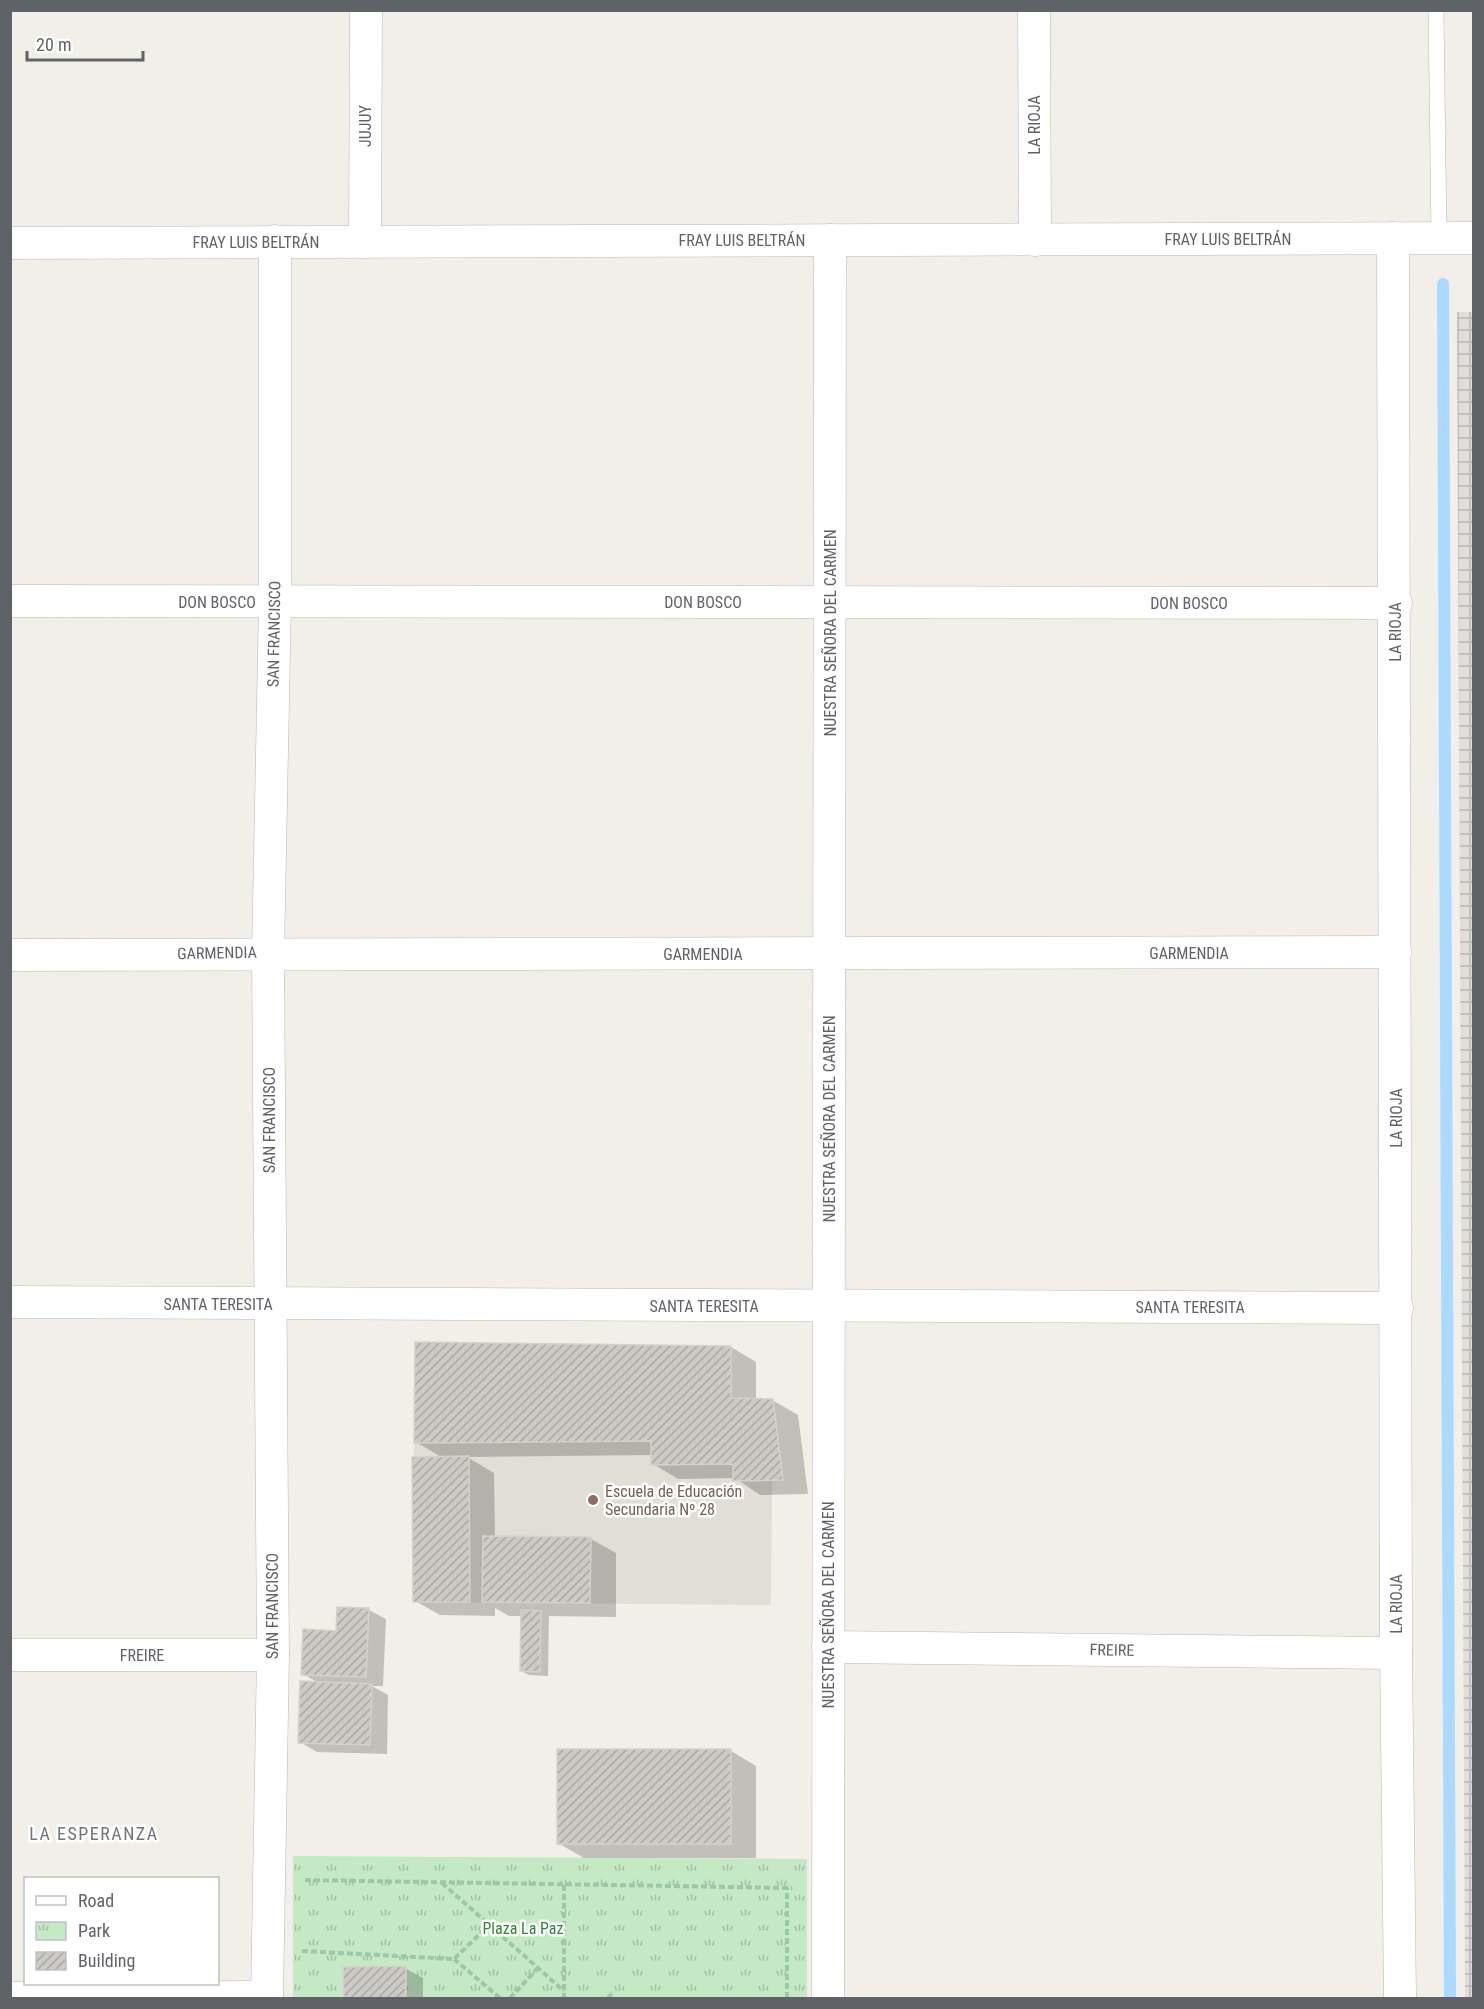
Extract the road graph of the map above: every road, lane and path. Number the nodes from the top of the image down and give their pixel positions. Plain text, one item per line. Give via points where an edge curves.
1 (366, 10) edge
2 (1034, 10) edge
3 (1436, 10) edge
4 (1393, 238) junction
5 (1439, 238) junction
6 (1473, 238) edge
7 (830, 240) junction
8 (1035, 240) junction
9 (275, 241) junction
10 (365, 242) junction
11 (10, 243) edge
12 (10, 601) edge
13 (275, 602) junction
14 (830, 603) junction
15 (1396, 603) junction
16 (1395, 952) junction
17 (268, 953) junction
18 (829, 954) junction
19 (10, 955) edge
20 (10, 1302) edge
21 (269, 1304) junction
22 (829, 1306) junction
23 (1397, 1308) junction
24 (828, 1647) junction
25 (1396, 1653) junction
26 (10, 1655) edge
27 (273, 1655) junction
28 (268, 1879) junction
29 (441, 1883) junction
30 (564, 1885) junction
31 (787, 1888) junction
32 (828, 1889) junction
33 (489, 1924) junction
34 (268, 1950) junction
35 (454, 1959) junction
36 (538, 1968) junction
37 (564, 1991) junction
38 (614, 1991) dead end
39 (10, 1998) edge
40 (267, 1998) edge
41 (500, 1998) edge
42 (510, 1998) edge
43 (564, 1998) edge
44 (608, 1998) edge
45 (787, 1998) edge
46 (828, 1998) edge
47 (1400, 1998) edge

1 - 10 street, JUJUY
2 - 8 street, LA RIOJA
3 - 5 lane
4 - 5 street, FRAY LUIS BELTRÁN
4 - 8 street, FRAY LUIS BELTRÁN
4 - 15 street, LA RIOJA
5 - 6 street, FRAY LUIS BELTRÁN
7 - 8 street, FRAY LUIS BELTRÁN
7 - 10 street, FRAY LUIS BELTRÁN
7 - 14 street, NUESTRA SEÑORA DEL CARMEN
9 - 10 street, FRAY LUIS BELTRÁN
9 - 11 street, FRAY LUIS BELTRÁN
9 - 13 street, SAN FRANCISCO
12 - 13 street, DON BOSCO
13 - 14 street, DON BOSCO
13 - 17 street, SAN FRANCISCO
14 - 15 street, DON BOSCO
14 - 18 street, NUESTRA SEÑORA DEL CARMEN
15 - 16 street, LA RIOJA
16 - 18 street, GARMENDIA
16 - 23 street, LA RIOJA
17 - 18 street, GARMENDIA
17 - 19 street, GARMENDIA
17 - 21 street, SAN FRANCISCO
18 - 22 street, NUESTRA SEÑORA DEL CARMEN
20 - 21 street, SANTA TERESITA
21 - 22 street, SANTA TERESITA
21 - 27 street, SAN FRANCISCO
22 - 23 street, SANTA TERESITA
22 - 24 street, NUESTRA SEÑORA DEL CARMEN
23 - 25 street, LA RIOJA
24 - 25 street, FREIRE
24 - 32 street, NUESTRA SEÑORA DEL CARMEN
25 - 47 street, LA RIOJA
26 - 27 street, FREIRE
27 - 28 street, SAN FRANCISCO
28 - 29 path
28 - 34 street, SAN FRANCISCO
29 - 30 path
29 - 33 path
30 - 31 path
30 - 37 path
31 - 32 path
31 - 45 path
32 - 46 street, NUESTRA SEÑORA DEL CARMEN
33 - 35 path
33 - 36 path
34 - 35 path
34 - 40 street, SAN FRANCISCO
35 - 41 path
36 - 37 path
36 - 42 path
37 - 43 path
38 - 44 path
39 - 40 street

